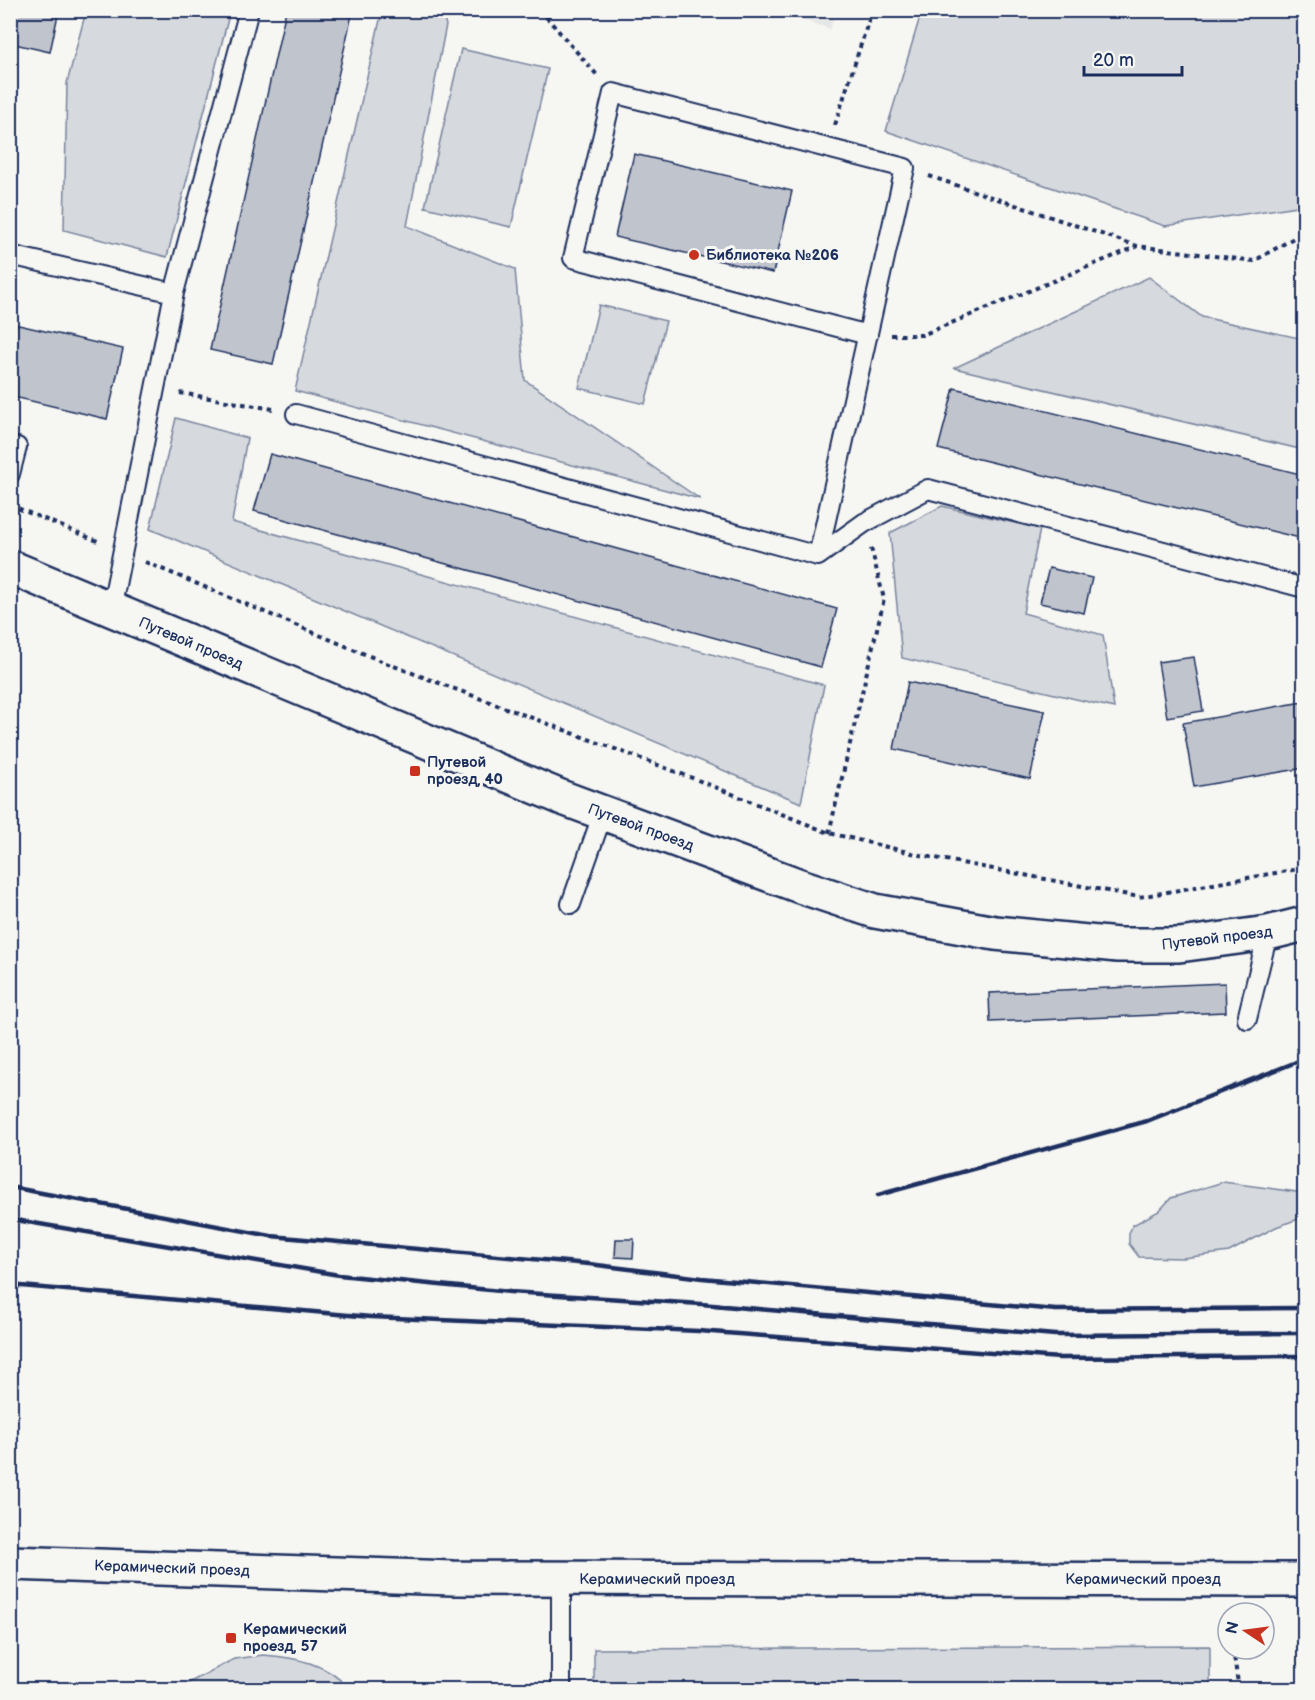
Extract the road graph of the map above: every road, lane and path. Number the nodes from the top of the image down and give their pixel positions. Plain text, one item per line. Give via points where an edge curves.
1 (249, 10) edge
2 (540, 10) edge
3 (872, 10) edge
4 (613, 93) junction
5 (828, 148) junction
6 (905, 168) junction
7 (1305, 232) edge
8 (1137, 246) junction
9 (10, 255) edge
10 (174, 293) junction
11 (868, 335) junction
12 (155, 388) junction
13 (296, 414) joint
14 (17, 447) dead end
15 (10, 474) edge
16 (10, 505) edge
17 (864, 523) junction
18 (122, 552) junction
19 (818, 556) junction
20 (10, 567) edge
21 (1305, 588) edge
22 (111, 610) junction
23 (603, 813) junction
24 (829, 833) junction
25 (1305, 867) edge
26 (571, 904) dead end
27 (1305, 924) edge
28 (1268, 933) junction
29 (1247, 1019) dead end
30 (10, 1563) edge
31 (561, 1579) junction
32 (1305, 1580) edge
33 (1235, 1661) edge
34 (561, 1689) edge
35 (1239, 1689) edge

1 - 10 lane
2 - 4 path
3 - 5 path
4 - 5 lane
4 - 11 lane via 573,258
5 - 6 lane
6 - 8 path
6 - 11 lane
7 - 8 path via 1254,261
8 - 11 path via 921,335
9 - 10 lane
10 - 12 lane
11 - 19 lane
12 - 13 path
12 - 18 lane
13 - 19 lane
14 - 15 lane
16 - 18 path
17 - 19 lane
17 - 21 lane via 928,489
17 - 24 path via 885,599
18 - 22 lane
18 - 24 path via 391,664
20 - 22 street, Путевой проезд
22 - 23 street, Путевой проезд
23 - 26 lane
23 - 28 street, Путевой проезд via 875,911 984,931 1118,945 1179,945
24 - 25 path via 920,855 1139,897
27 - 28 street, Путевой проезд
28 - 29 lane
30 - 31 street, Керамический проезд
31 - 32 street, Керамический проезд
31 - 34 lane
33 - 35 path

